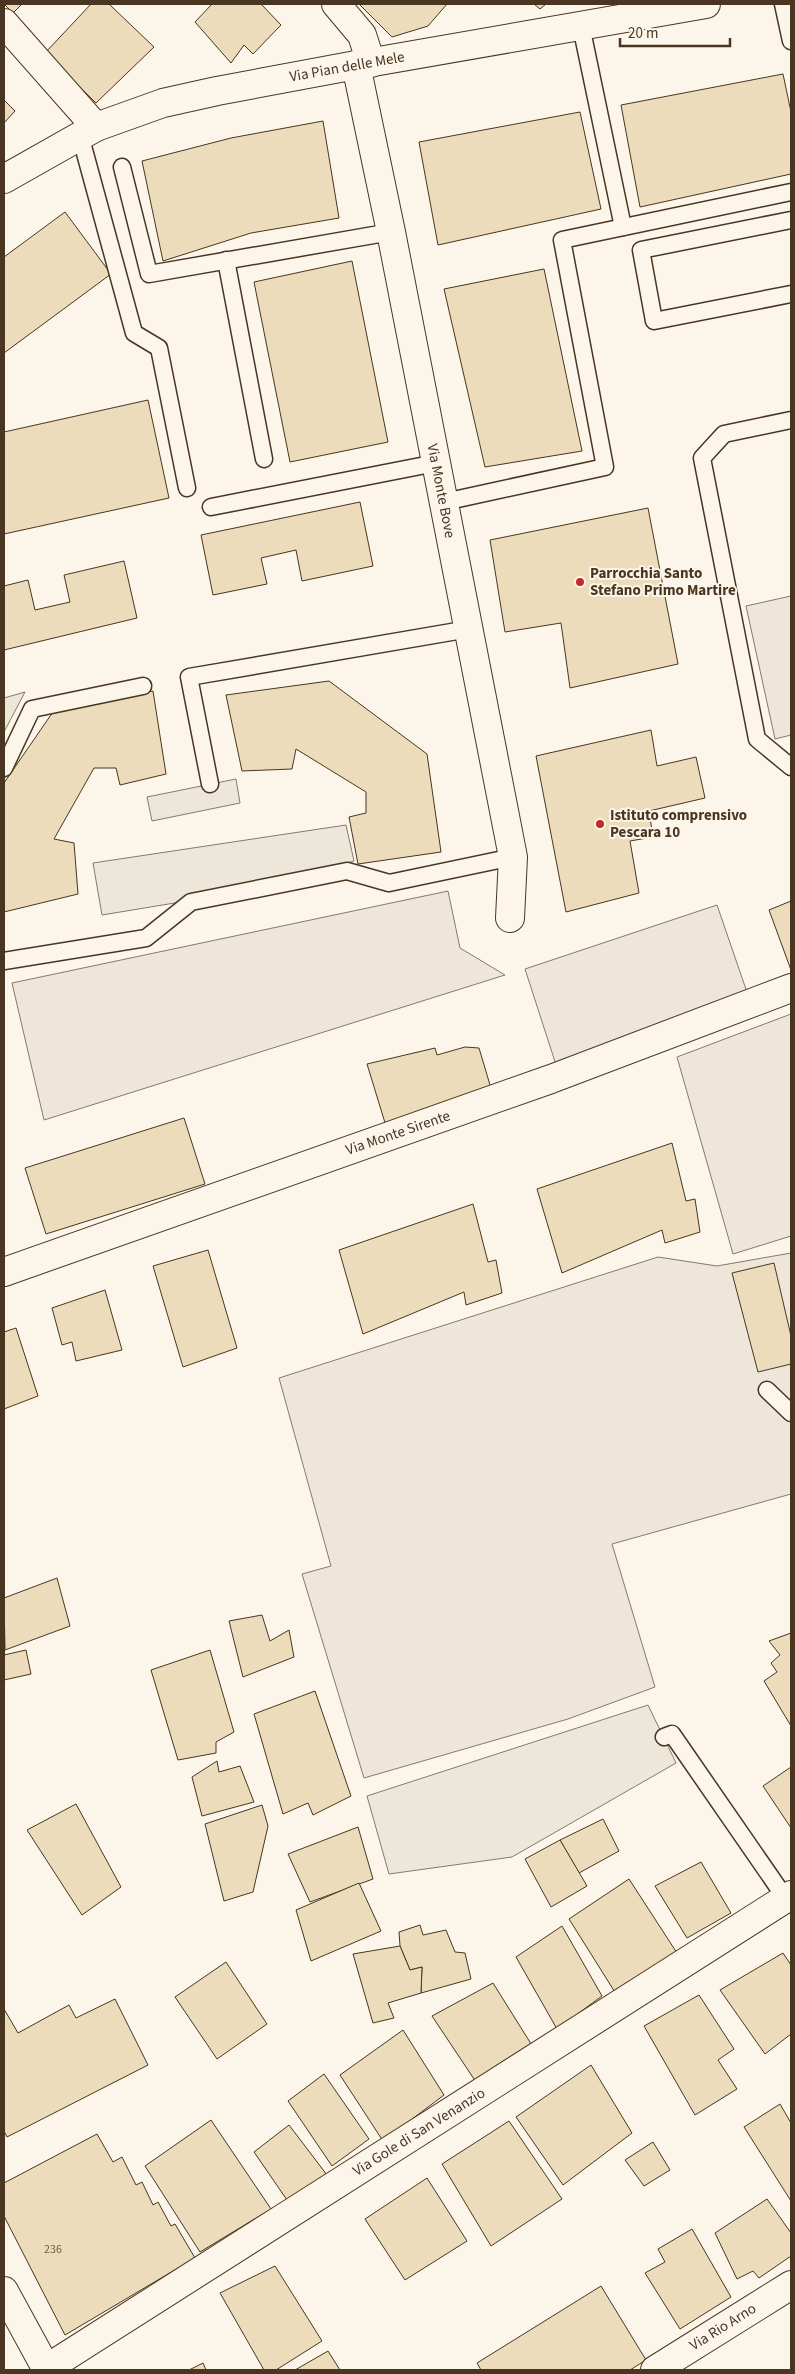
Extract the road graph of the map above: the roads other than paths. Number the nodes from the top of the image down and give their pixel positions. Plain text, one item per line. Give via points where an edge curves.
1 (336, 4) edge
2 (706, 4) edge
3 (783, 4) edge
4 (677, 7) edge
5 (4, 23) edge
6 (581, 26) junction
7 (791, 41) edge
8 (363, 64) junction
9 (88, 131) junction
10 (122, 167) dead end
11 (4, 179) edge
12 (791, 192) edge
13 (791, 220) edge
14 (623, 227) junction
15 (391, 232) junction
16 (226, 260) junction
17 (791, 294) edge
18 (791, 420) edge
19 (264, 459) dead end
20 (436, 463) junction
21 (187, 488) dead end
22 (444, 502) junction
23 (211, 507) dead end
24 (469, 629) junction
25 (144, 686) dead end
26 (791, 767) edge
27 (4, 768) edge
28 (210, 784) dead end
29 (513, 857) junction
30 (510, 918) dead end
31 (4, 961) edge
32 (791, 988) edge
33 (4, 1272) edge
34 (767, 1390) dead end
35 (791, 1413) edge
36 (664, 1737) dead end
37 (788, 1897) edge
38 (791, 2285) edge
39 (4, 2291) edge
40 (46, 2370) edge
41 (655, 2370) edge

1 - 8 street, Via Monte Bove via 362,35
2 - 4 street, Via Pian delle Mele
3 - 7 lane
4 - 6 street, Via Pian delle Mele
5 - 9 street
6 - 8 street, Via Pian delle Mele
6 - 14 lane
8 - 9 street, Via Pian delle Mele via 163,104
8 - 15 street, Via Monte Bove
9 - 11 street, Via Pian delle Mele
9 - 21 lane via 134,333 159,348
10 - 16 lane via 149,274
12 - 14 lane
13 - 17 lane via 641,250 654,321
14 - 22 lane via 562,240 605,467
15 - 16 lane
15 - 20 street, Via Monte Bove
16 - 19 lane
18 - 26 lane via 724,434 702,458 758,739
20 - 22 street, Via Monte Bove
20 - 23 lane
22 - 24 street, Via Monte Bove
24 - 28 lane via 189,677
24 - 29 street, Via Monte Bove
25 - 27 lane via 32,709
29 - 30 street, Via Monte Bove
29 - 31 lane via 389,883 347,871 191,902 146,938
32 - 33 street, Via Monte Sirente via 551,1079
34 - 35 lane
36 - 37 lane via 672,1734
37 - 40 street, Via Gole di San Venanzio
38 - 41 street, Via Rio Arno
39 - 40 street

